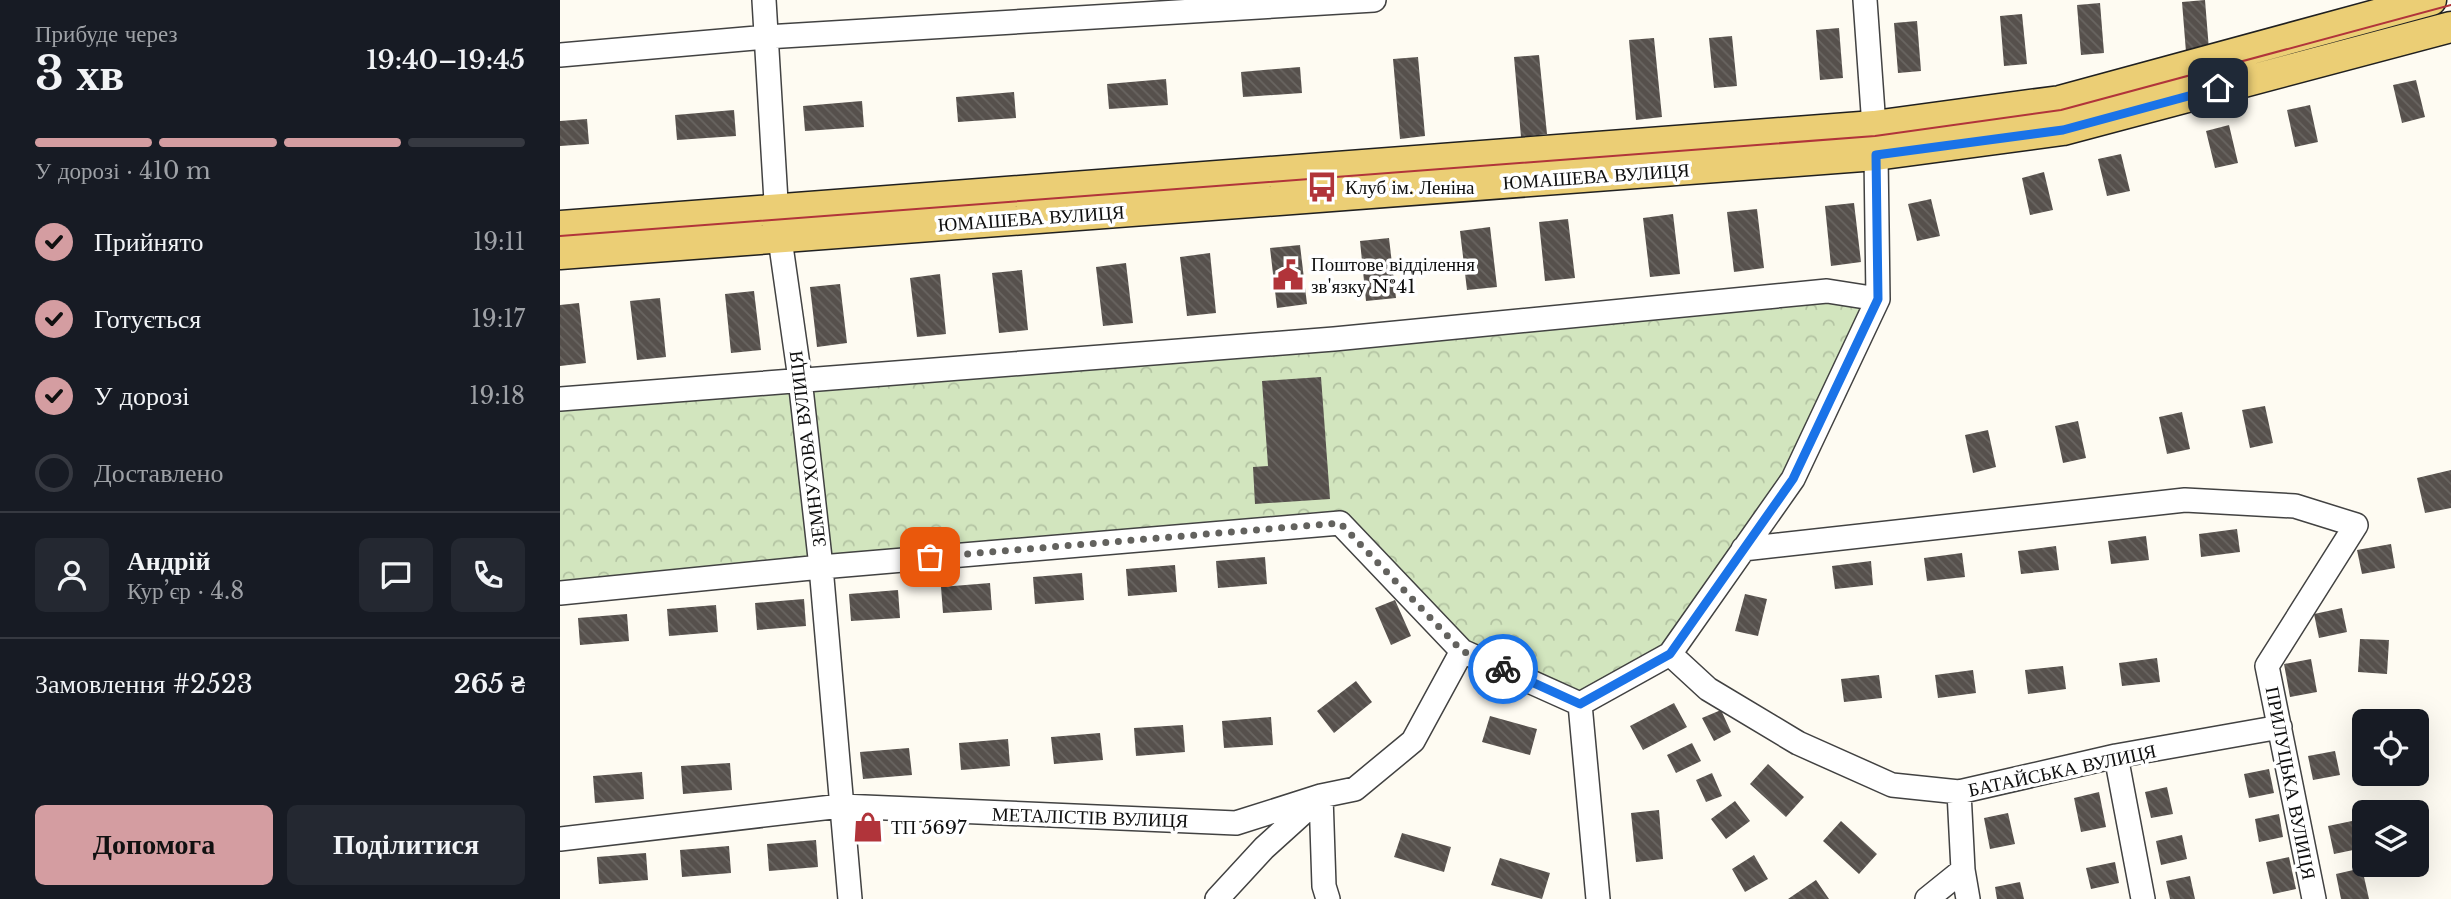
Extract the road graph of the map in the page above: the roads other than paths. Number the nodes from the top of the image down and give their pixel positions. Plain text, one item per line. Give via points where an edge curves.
1 (764, 0) edge
2 (1374, 0) edge
3 (1865, 0) edge
4 (2431, 0) edge
5 (2451, 27) edge
6 (766, 37) junction
7 (560, 55) edge
8 (1875, 141) junction
9 (777, 222) junction
10 (560, 226) edge
11 (560, 254) edge
12 (1878, 299) junction
13 (800, 379) junction
14 (560, 399) edge
15 (1743, 549) junction
16 (821, 567) junction
17 (560, 593) edge
18 (1462, 651) junction
19 (1670, 654) junction
20 (1580, 704) junction
21 (2280, 727) junction
22 (2116, 756) junction
23 (1959, 792) junction
24 (1321, 796) junction
25 (841, 806) junction
26 (560, 839) edge
27 (1963, 870) junction
28 (850, 899) edge
29 (1217, 899) edge
30 (1328, 899) edge
31 (1598, 899) edge
32 (1927, 899) edge
33 (1968, 899) edge
34 (2143, 899) edge
35 (2314, 899) edge

1 - 6 street, ЗЕМНУХОВА ВУЛИЦЯ
2 - 6 street
3 - 8 street
4 - 8 main road, ЮМАШЕВА ВУЛИЦЯ via 2060,100
5 - 8 main road, ЮМАШЕВА ВУЛИЦЯ via 2063,130
6 - 7 street
6 - 9 street, ЗЕМНУХОВА ВУЛИЦЯ
8 - 9 main road, ЮМАШЕВА ВУЛИЦЯ
8 - 12 street
9 - 10 main road, ЮМАШЕВА ВУЛИЦЯ
9 - 11 main road, ЮМАШЕВА ВУЛИЦЯ
9 - 13 street, ЗЕМНУХОВА ВУЛИЦЯ
12 - 13 street via 1827,291 1334,339
12 - 15 street via 1793,479
13 - 14 street
13 - 16 street, ЗЕМНУХОВА ВУЛИЦЯ
15 - 19 street
15 - 21 street, ПРИЛУЦЬКА ВУЛИЦЯ via 2185,500 2295,506 2356,525 2267,666
16 - 17 street
16 - 18 street via 1340,523
16 - 25 street, ЗЕМНУХОВА ВУЛИЦЯ
18 - 20 street
18 - 24 street, МЕТАЛІСТІВ ВУЛИЦЯ via 1413,741 1355,789
19 - 20 street
19 - 23 street, БАТАЙСЬКА ВУЛИЦЯ via 1708,689 1798,743 1892,785
20 - 31 street
21 - 22 street, БАТАЙСЬКА ВУЛИЦЯ
21 - 35 street, ПРИЛУЦЬКА ВУЛИЦЯ
22 - 23 street, БАТАЙСЬКА ВУЛИЦЯ
22 - 34 street
23 - 27 street
24 - 25 street, МЕТАЛІСТІВ ВУЛИЦЯ via 1236,823
24 - 29 street
24 - 30 street
25 - 26 street, МЕТАЛІСТІВ ВУЛИЦЯ
25 - 28 street, ЗЕМНУХОВА ВУЛИЦЯ
27 - 32 street
27 - 33 street

